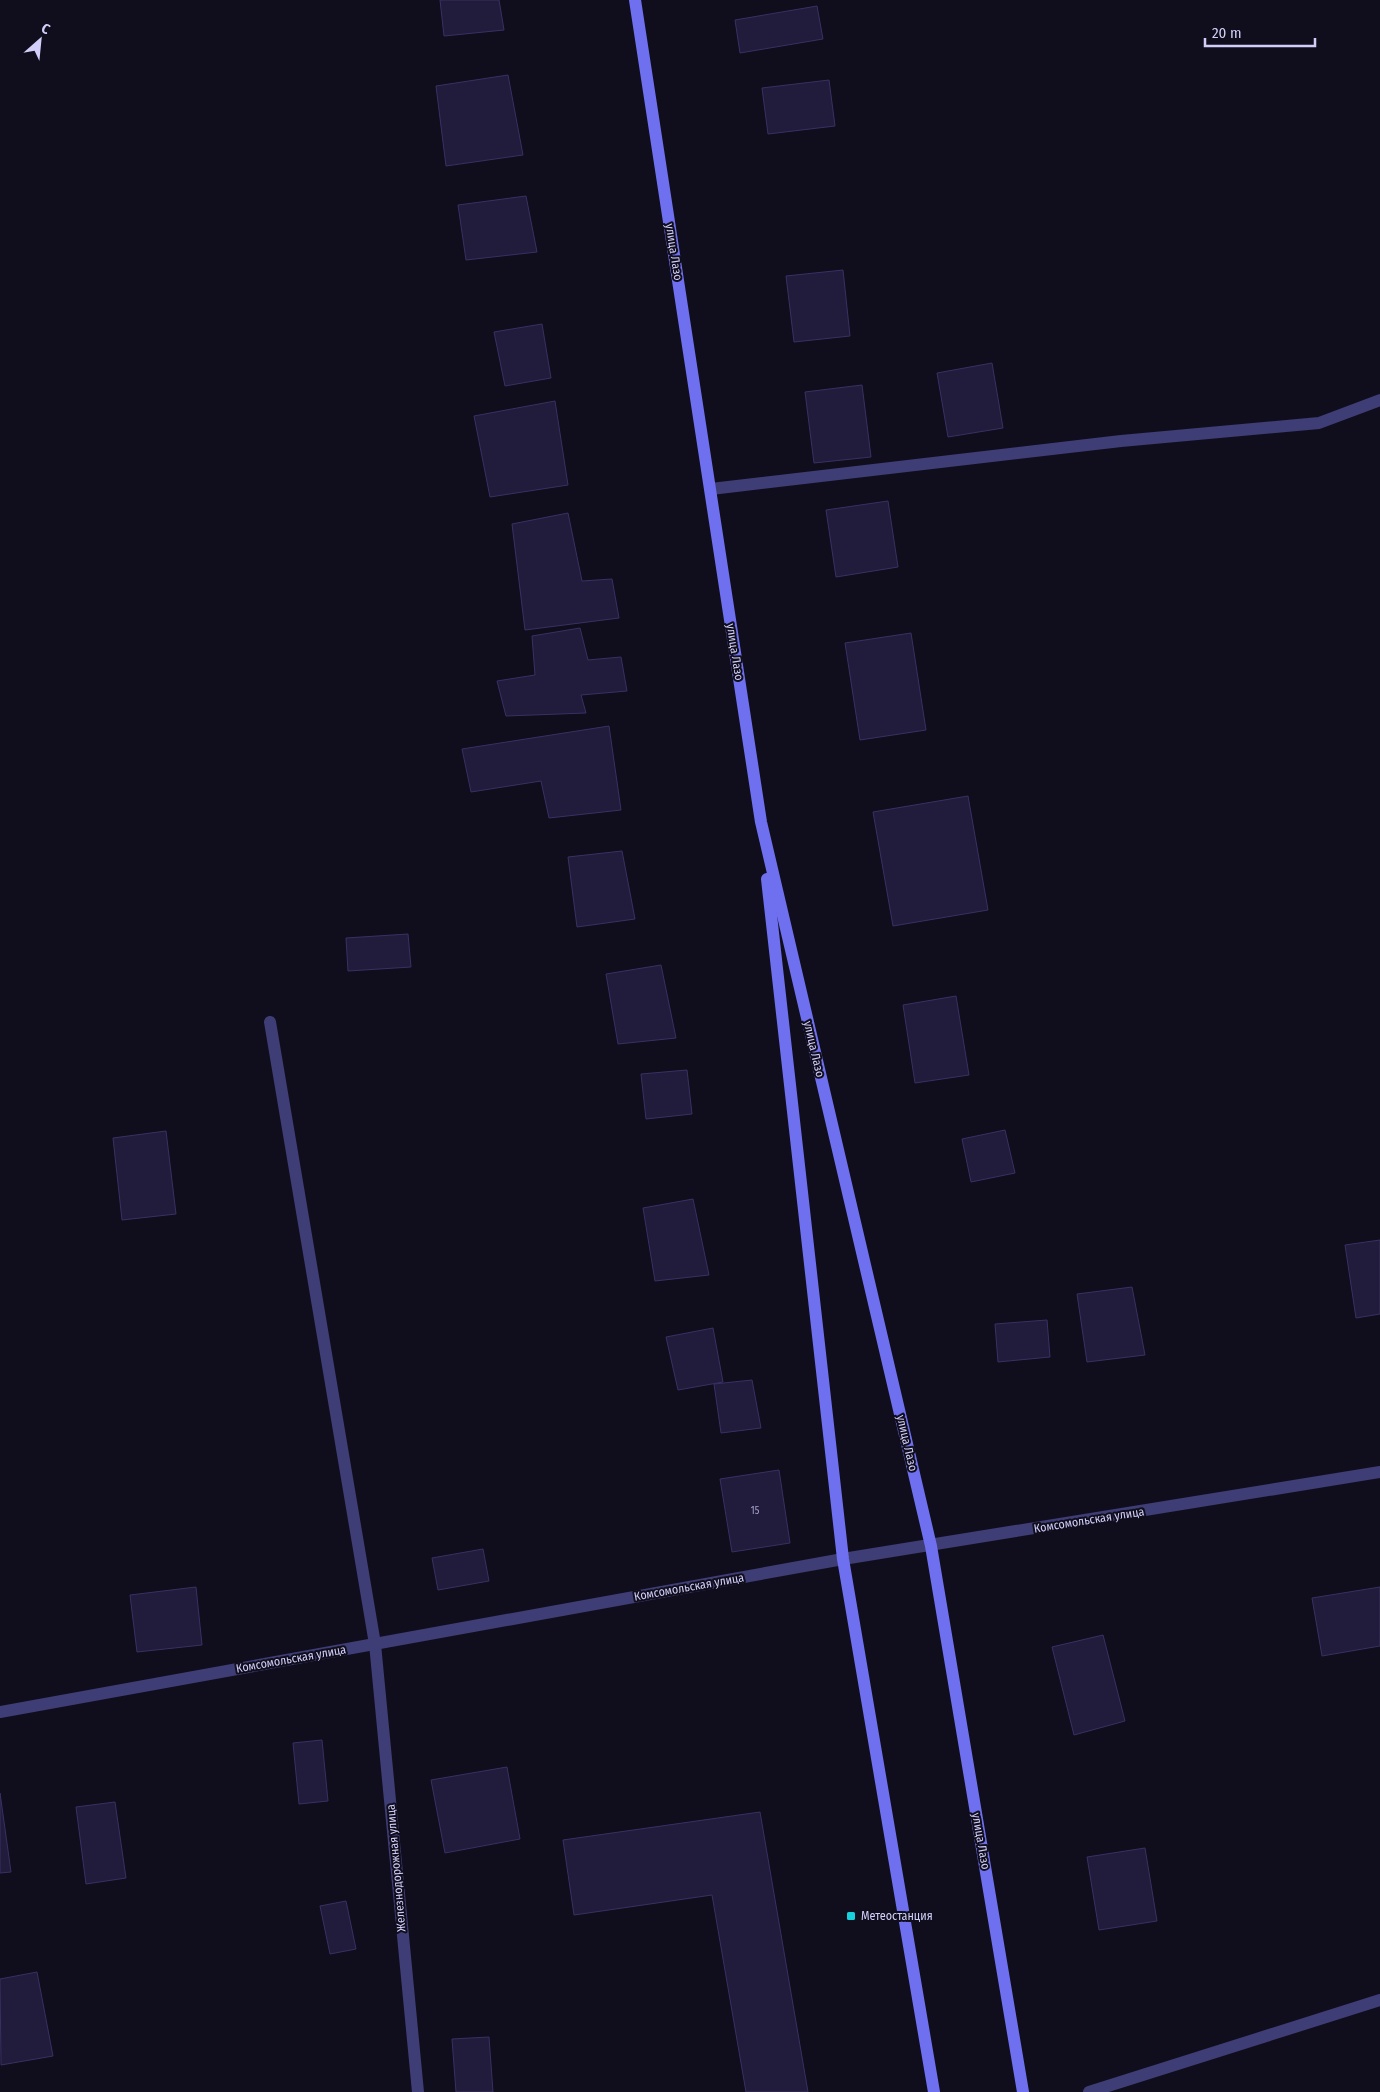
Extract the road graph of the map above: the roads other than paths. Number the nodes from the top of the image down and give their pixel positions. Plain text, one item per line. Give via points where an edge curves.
1 (636, 0) edge
2 (1380, 400) edge
3 (711, 489) junction
4 (761, 822) junction
5 (270, 1022) dead end
6 (1380, 1472) edge
7 (931, 1546) junction
8 (843, 1559) junction
9 (375, 1644) junction
10 (0, 1712) edge
11 (1380, 2000) edge
12 (418, 2092) edge
13 (934, 2092) edge
14 (1023, 2092) edge
15 (1089, 2092) edge

1 - 3 street, улица Лазо
2 - 3 street via 1319,423 1121,441
3 - 4 street, улица Лазо
4 - 7 street, улица Лазо
4 - 8 street
5 - 9 street, Железнодорожная улица
6 - 7 street, Комсомольская улица
7 - 8 street, Комсомольская улица
7 - 14 street, улица Лазо
8 - 9 street, Комсомольская улица
8 - 13 street
9 - 10 street, Комсомольская улица
9 - 12 street, Железнодорожная улица
11 - 15 street

